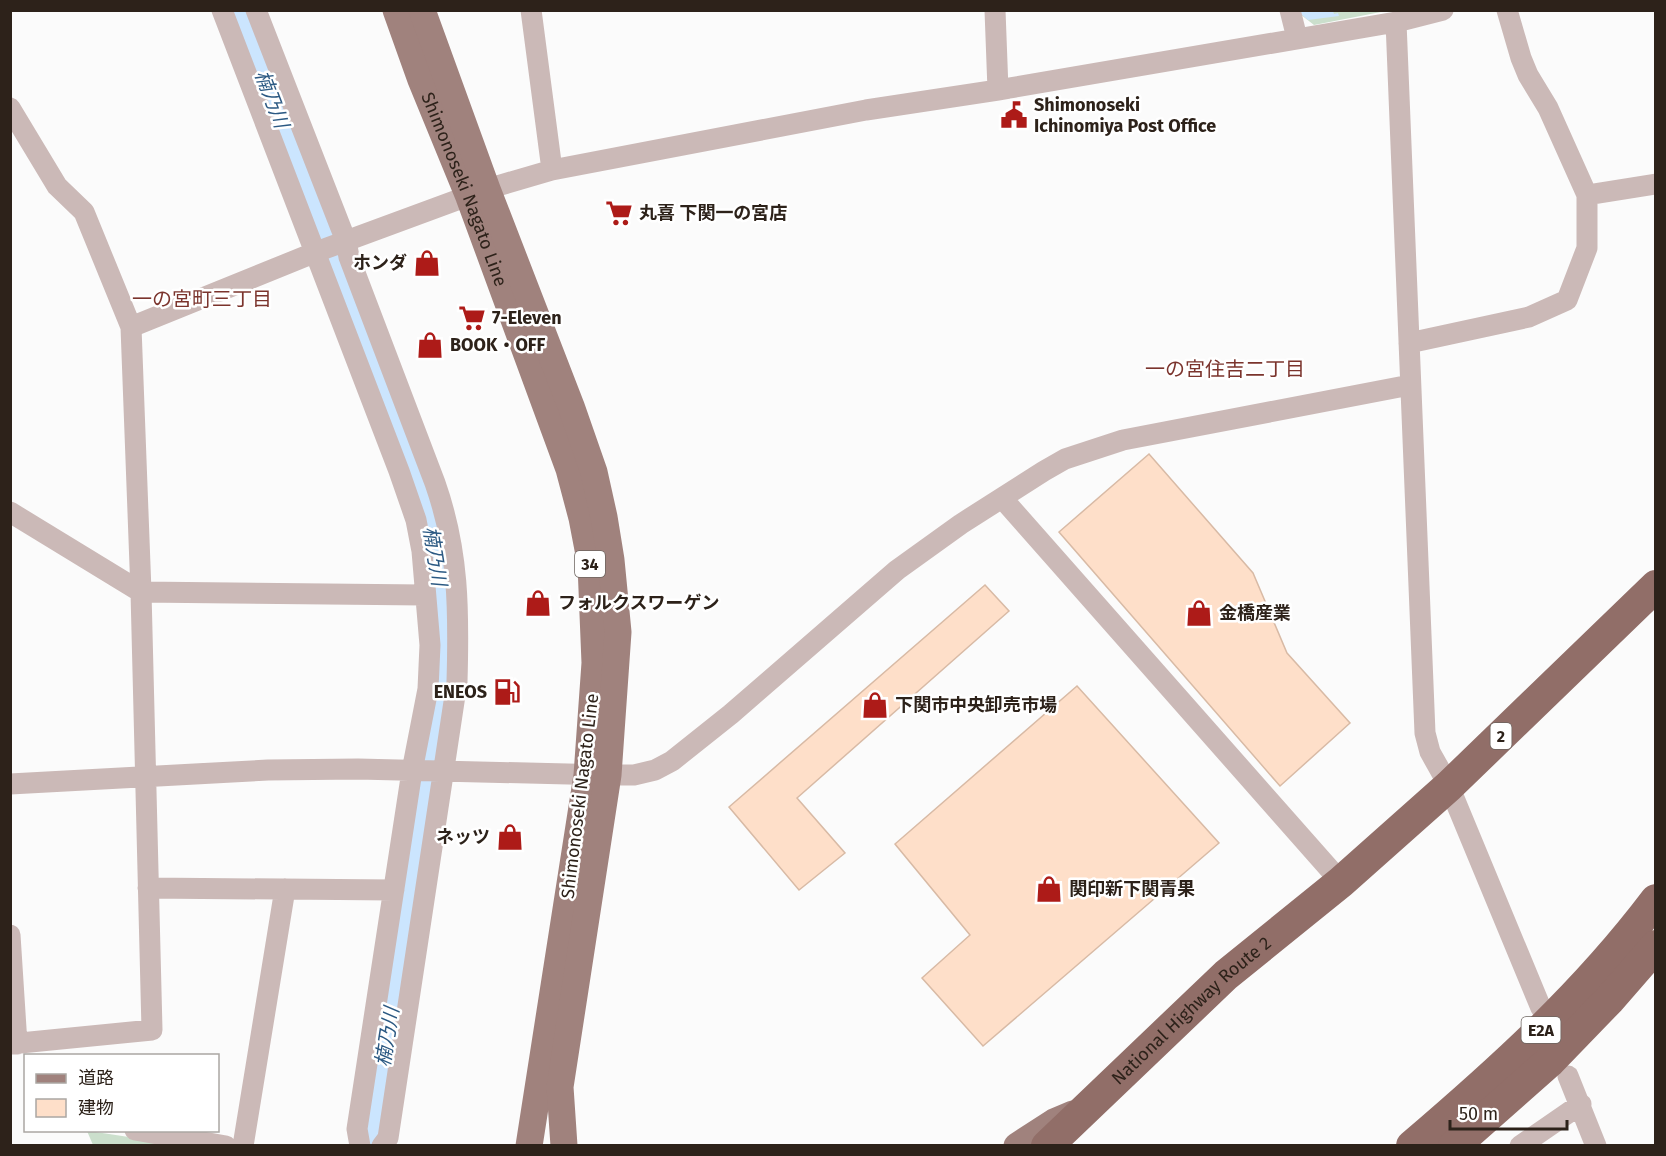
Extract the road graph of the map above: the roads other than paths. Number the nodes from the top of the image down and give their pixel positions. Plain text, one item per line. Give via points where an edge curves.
1 (222, 10) edge
2 (256, 10) edge
3 (396, 10) edge
4 (422, 10) edge
5 (531, 10) edge
6 (995, 10) edge
7 (1290, 10) edge
8 (1443, 10) edge
9 (1507, 10) edge
10 (1395, 22) junction
11 (1297, 39) junction
12 (998, 90) junction
13 (10, 108) edge
14 (552, 170) junction
15 (1656, 184) edge
16 (478, 193) junction
17 (1587, 195) junction
18 (343, 242) junction
19 (318, 251) junction
20 (131, 327) junction
21 (1409, 343) junction
22 (1410, 385) junction
23 (1002, 498) junction
24 (10, 512) edge
25 (1656, 586) edge
26 (141, 592) junction
27 (424, 595) junction
28 (415, 771) junction
29 (442, 772) junction
30 (597, 775) junction
31 (145, 776) junction
32 (10, 784) edge
33 (1449, 786) junction
34 (1341, 882) junction
35 (148, 888) junction
36 (285, 889) junction
37 (394, 890) junction
38 (1656, 900) edge
39 (10, 935) edge
40 (1656, 946) edge
41 (1541, 1008) dead end
42 (14, 1044) edge
43 (73, 1047) edge
44 (1568, 1076) dead end
45 (1581, 1104) junction
46 (1082, 1111) junction
47 (141, 1132) edge
48 (226, 1146) edge
49 (243, 1146) edge
50 (360, 1146) edge
51 (382, 1146) edge
52 (529, 1146) edge
53 (564, 1146) edge
54 (1017, 1146) edge
55 (1047, 1146) edge
56 (1073, 1146) edge
57 (1412, 1146) edge
58 (1454, 1146) edge
59 (1520, 1146) edge
60 (1596, 1146) edge

1 - 19 street
2 - 18 street
3 - 16 main road, Shimonoseki Nagato Line / 34 via 422,80
4 - 16 main road, Shimonoseki Nagato Line / 34
5 - 14 street
6 - 12 street
7 - 11 street
8 - 10 street
9 - 17 street via 1525,67
10 - 11 street
10 - 21 street
11 - 12 street
12 - 14 street via 866,110
13 - 20 street via 57,186 84,212
14 - 16 street
15 - 17 street
16 - 18 street
16 - 30 main road, Shimonoseki Nagato Line / 34 via 572,406 604,517 618,632
17 - 21 street via 1587,248 1567,300 1529,317
18 - 19 street
18 - 29 street via 441,498 457,575 457,682
19 - 20 street
19 - 27 street via 416,520
20 - 26 street
21 - 22 street
22 - 23 street via 1124,440 1065,459
22 - 33 street via 1425,733 1430,752
23 - 30 street via 897,570 672,761 634,775
23 - 34 street
24 - 26 street
25 - 33 highway, National Highway Route 2 / 2
26 - 27 street
26 - 31 street
27 - 28 street via 430,645 428,689
28 - 29 street
28 - 31 street via 268,770
28 - 37 street
29 - 30 street
29 - 51 street via 388,1138
30 - 52 main road, Shimonoseki Nagato Line / 34
30 - 53 main road, Shimonoseki Nagato Line / 34 via 560,1087
31 - 32 street
31 - 35 street
33 - 34 highway, National Highway Route 2 / 2
33 - 41 street
34 - 46 highway, National Highway Route 2 / 2 via 1226,975
34 - 56 highway, National Highway Route 2 / 2
35 - 36 street
35 - 43 street via 152,1030
36 - 37 street
36 - 49 street
37 - 50 street via 357,1129
38 - 57 highway, E2A via 1597,971 1528,1044
39 - 42 street
40 - 58 highway, E2A via 1549,1062
42 - 43 street
44 - 45 street
45 - 59 street
45 - 60 street
46 - 54 main road via 1054,1122
46 - 55 highway, National Highway Route 2 / 2
47 - 48 street

